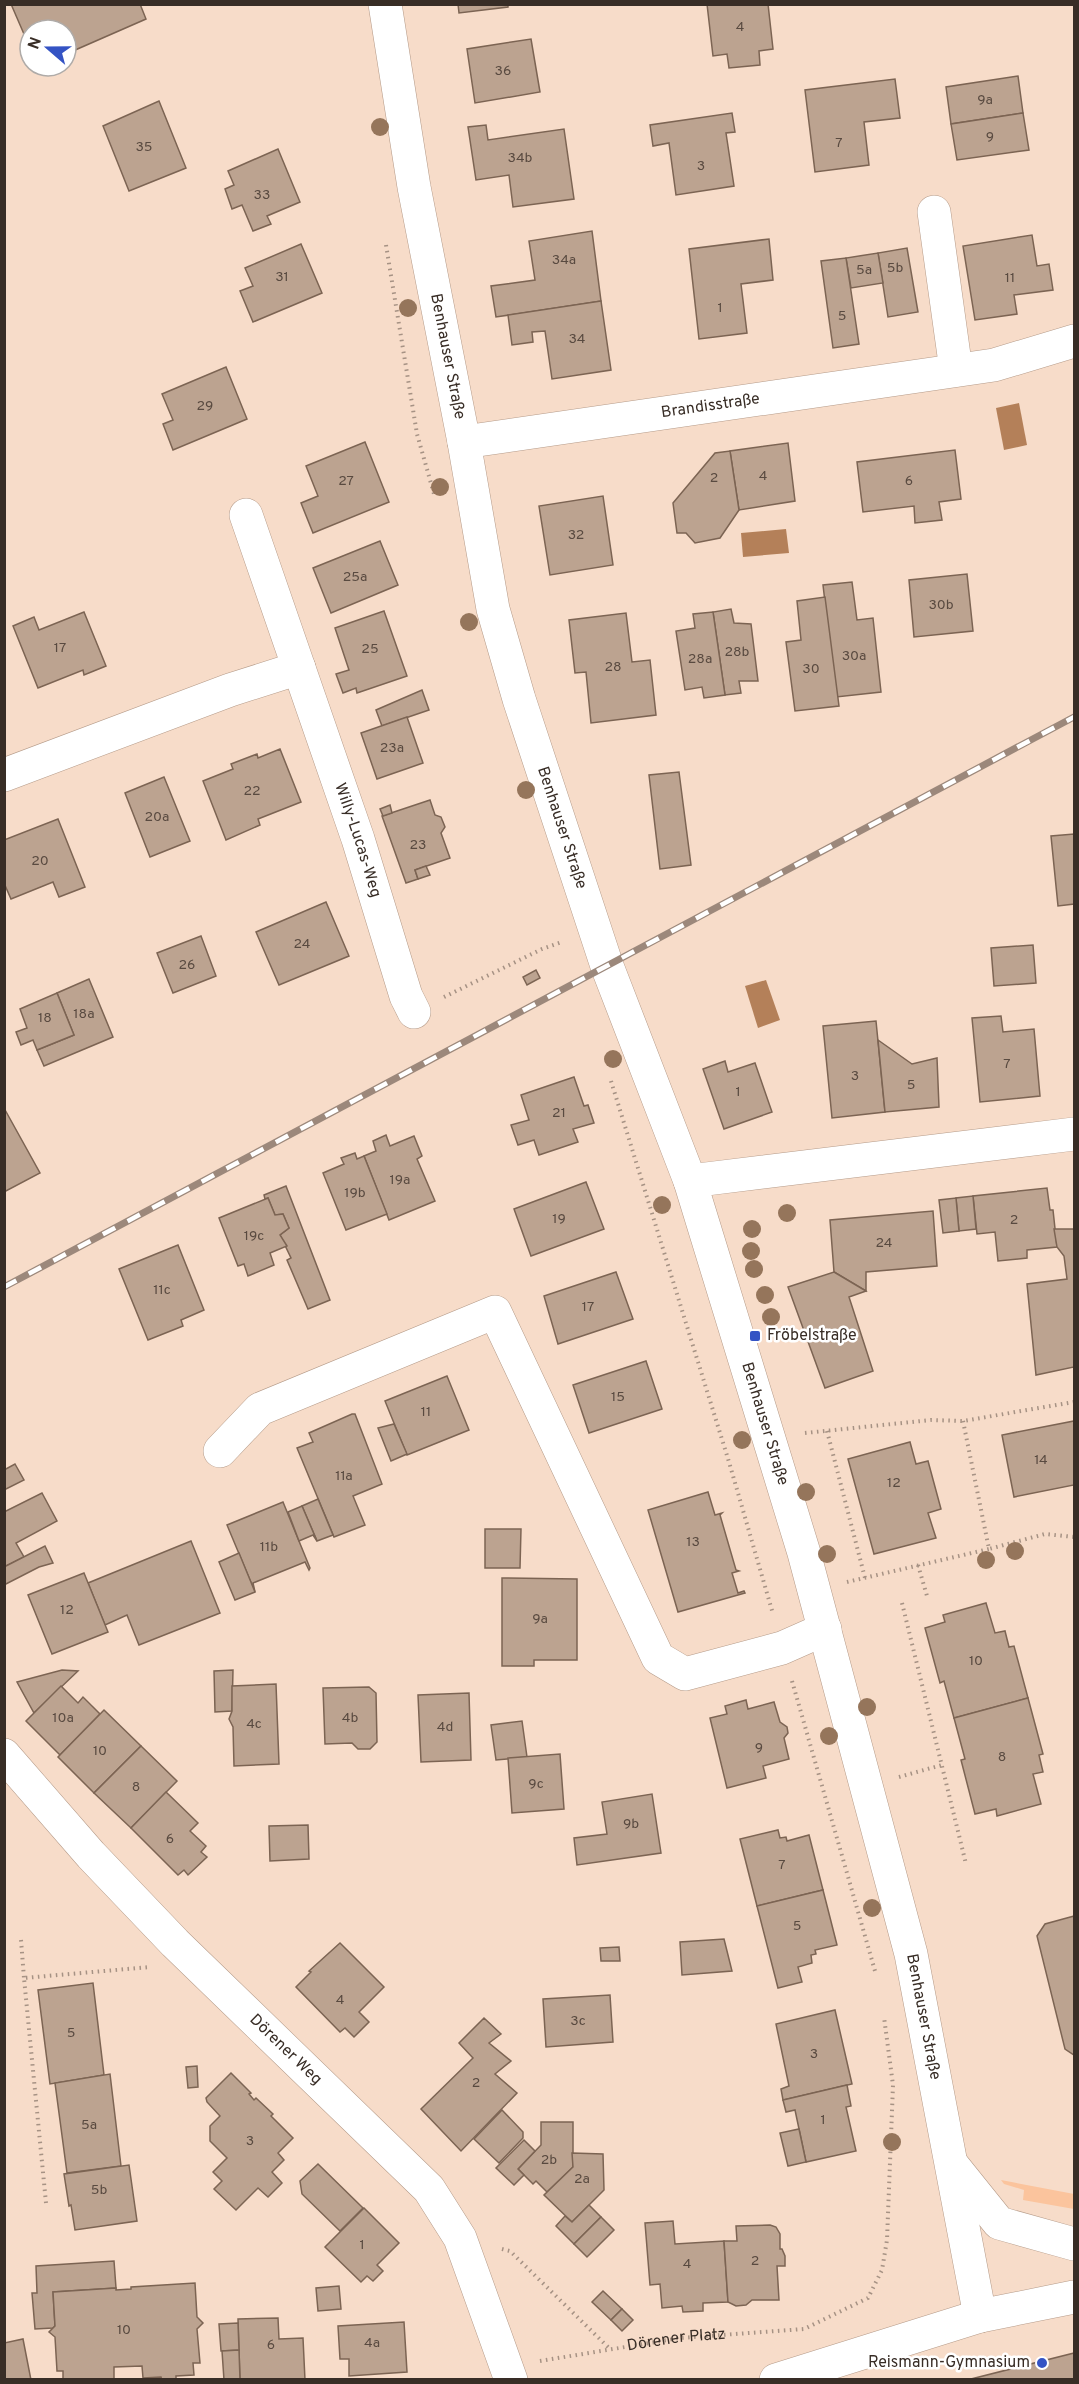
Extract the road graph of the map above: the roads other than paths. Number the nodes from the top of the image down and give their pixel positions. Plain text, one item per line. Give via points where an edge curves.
1 (385, 4) edge
2 (934, 212) dead end
3 (1074, 341) edge
4 (956, 370) junction
5 (464, 442) junction
6 (246, 515) dead end
7 (299, 668) junction
8 (4, 776) edge
9 (414, 1012) road end
10 (1074, 1134) edge
11 (690, 1181) junction
12 (220, 1451) dead end
13 (825, 1629) junction
14 (8, 1767) edge
15 (951, 2163) junction
16 (1074, 2244) edge
17 (1074, 2297) edge
18 (980, 2316) junction
19 (510, 2373) edge
20 (776, 2379) edge

1 - 5 street, Benhauser Straße via 414,187
2 - 4 street
3 - 4 street, Brandisstraße via 994,365
4 - 5 street, Brandisstraße
5 - 11 street, Benhauser Straße via 493,609 519,699 607,966
6 - 7 street, Willy-Lucas-Weg
7 - 8 street via 230,690
7 - 9 street, Willy-Lucas-Weg
10 - 11 street
11 - 13 street, Benhauser Straße
12 - 13 street via 261,1409 495,1312 658,1658 685,1674 782,1648
13 - 15 street, Benhauser Straße via 911,1954
14 - 19 street, Dörener Weg via 175,1943 429,2189 460,2238
15 - 16 street via 999,2223
15 - 18 street, Benhauser Straße
17 - 18 street
18 - 20 street

